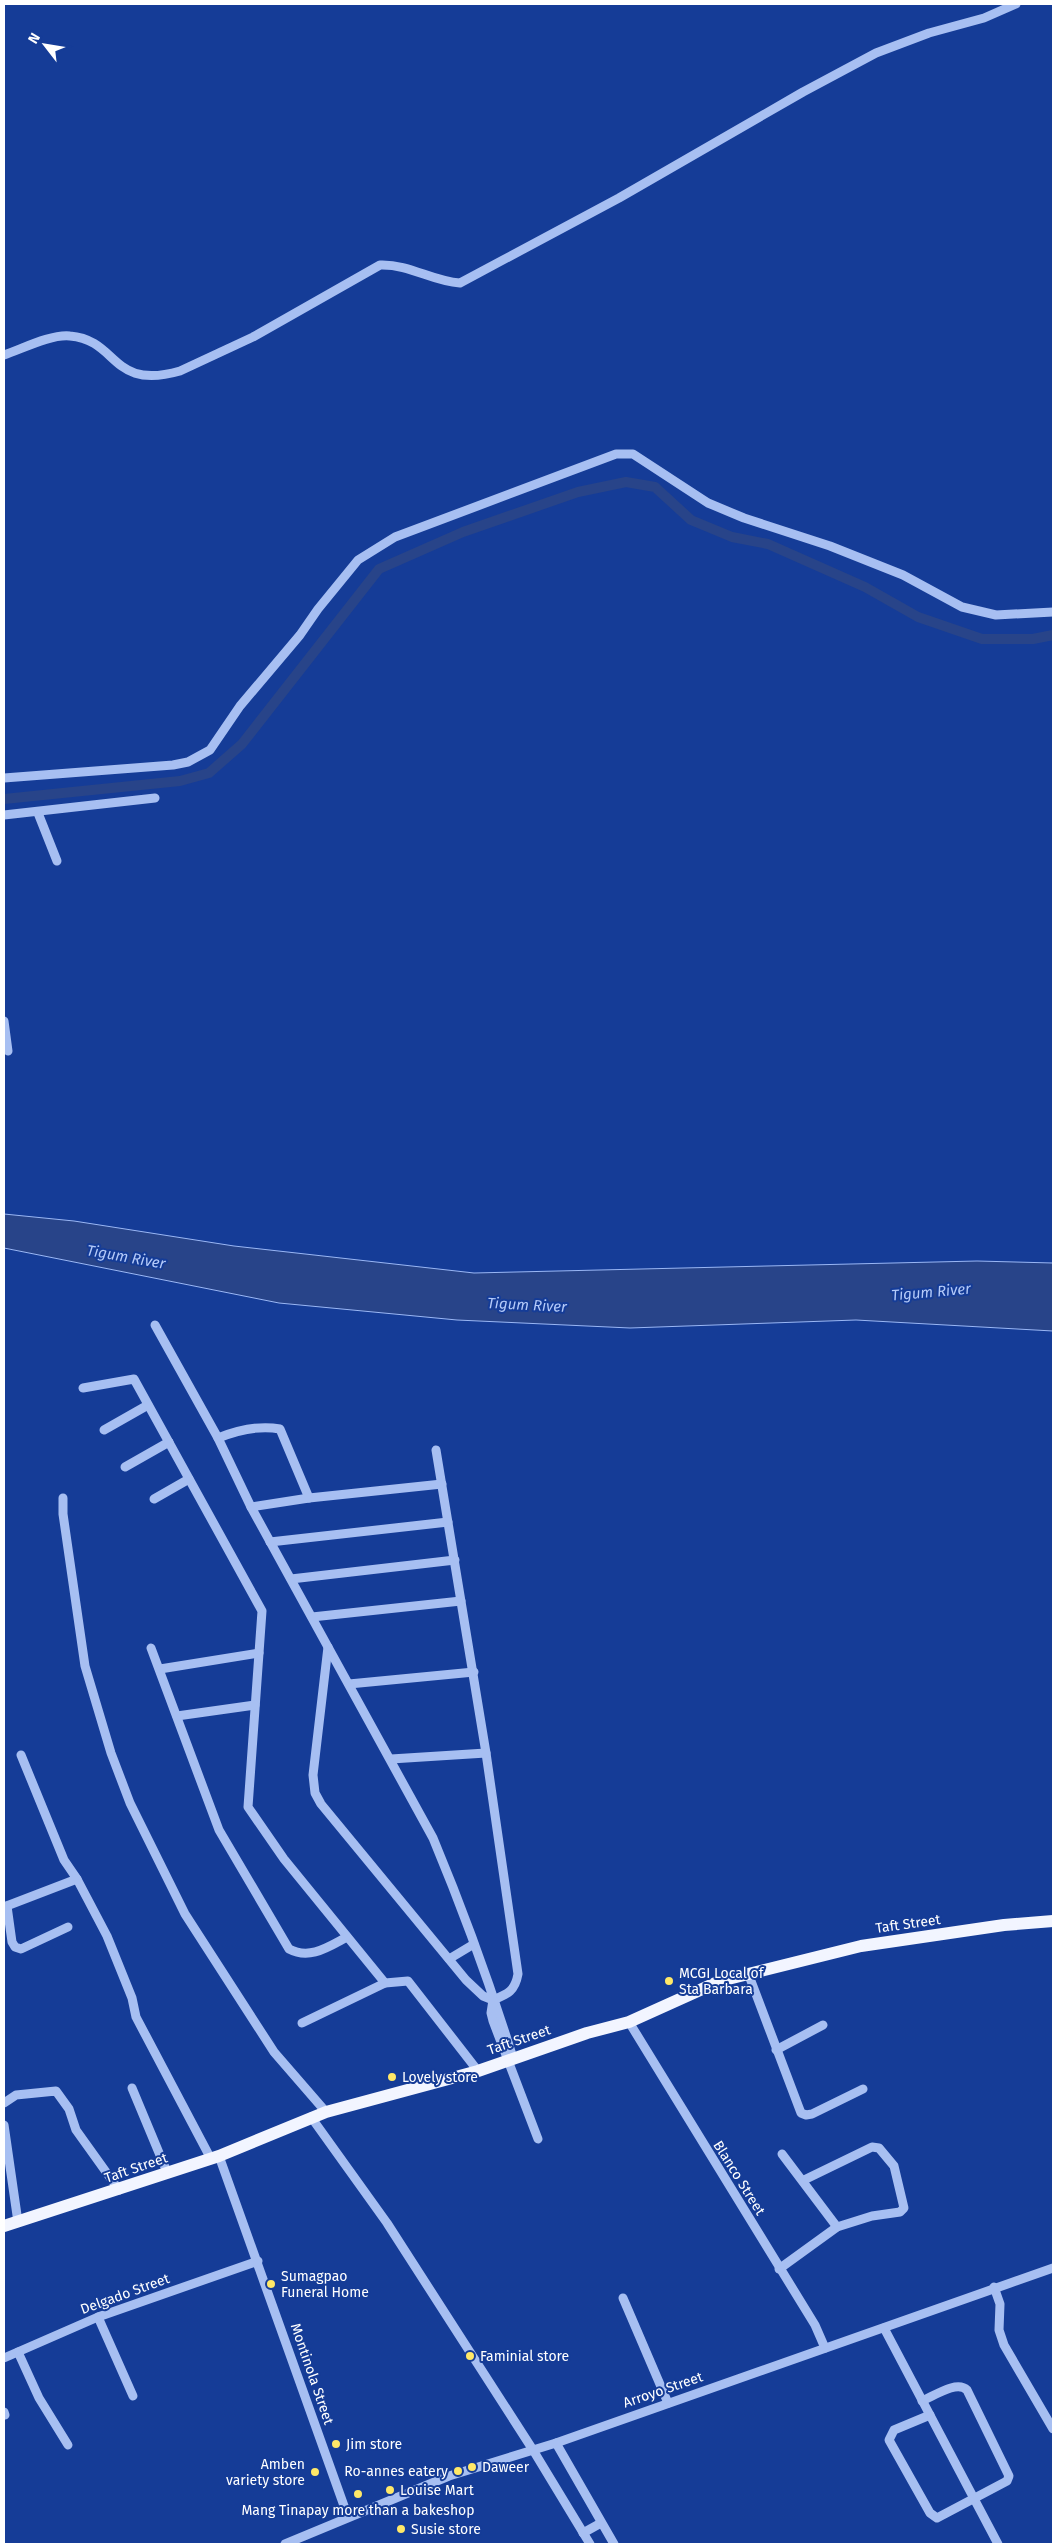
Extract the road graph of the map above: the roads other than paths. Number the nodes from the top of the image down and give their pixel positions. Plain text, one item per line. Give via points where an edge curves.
1 (1016, 4) edge
2 (4, 355) edge
3 (1053, 612) edge
4 (4, 778) edge
5 (155, 798) dead end
6 (38, 813) junction
7 (4, 815) edge
8 (56, 861) dead end
9 (4, 1021) edge
10 (8, 1051) dead end
11 (154, 1325) dead end
12 (83, 1388) dead end
13 (148, 1405) junction
14 (104, 1430) dead end
15 (218, 1438) junction
16 (169, 1442) junction
17 (436, 1450) dead end
18 (125, 1467) dead end
19 (190, 1479) junction
20 (442, 1484) junction
21 (63, 1498) dead end
22 (308, 1498) junction
23 (154, 1499) dead end
24 (251, 1507) junction
25 (448, 1522) junction
26 (270, 1542) junction
27 (455, 1560) junction
28 (291, 1579) junction
29 (462, 1601) junction
30 (312, 1617) junction
31 (328, 1647) junction
32 (152, 1648) dead end
33 (259, 1653) junction
34 (160, 1669) junction
35 (474, 1672) junction
36 (349, 1684) junction
37 (255, 1704) junction
38 (177, 1716) junction
39 (486, 1753) junction
40 (21, 1754) dead end
41 (391, 1760) junction
42 (77, 1878) junction
43 (6, 1907) edge
44 (1053, 1921) edge
45 (68, 1927) dead end
46 (346, 1937) junction
47 (474, 1944) junction
48 (449, 1959) junction
49 (748, 1974) junction
50 (385, 1982) junction
51 (493, 2000) junction
52 (629, 2022) junction
53 (302, 2023) dead end
54 (823, 2025) dead end
55 (776, 2050) junction
56 (510, 2059) junction
57 (478, 2071) junction
58 (132, 2088) dead end
59 (863, 2089) dead end
60 (4, 2102) edge
61 (326, 2112) junction
62 (312, 2117) junction
63 (4, 2125) edge
64 (538, 2139) dead end
65 (782, 2154) dead end
66 (215, 2158) junction
67 (167, 2172) junction
68 (804, 2180) junction
69 (119, 2190) junction
70 (18, 2222) junction
71 (4, 2226) edge
72 (837, 2227) junction
73 (258, 2261) junction
74 (1053, 2268) edge
75 (779, 2269) junction
76 (994, 2287) junction
77 (623, 2298) dead end
78 (98, 2317) junction
79 (884, 2328) junction
80 (825, 2348) junction
81 (18, 2352) junction
82 (4, 2358) edge
83 (133, 2396) dead end
84 (922, 2401) junction
85 (668, 2403) junction
86 (930, 2415) junction
87 (1053, 2429) edge
88 (556, 2443) junction
89 (68, 2446) dead end
90 (533, 2450) junction
91 (973, 2497) junction
92 (348, 2517) junction
93 (601, 2523) junction
94 (583, 2533) junction
95 (288, 2544) edge
96 (590, 2544) edge
97 (614, 2544) edge
98 (997, 2544) edge

1 - 2 street via 984,18 929,33 876,53 619,198 460,283 443,282 400,265 380,265 252,337 167,374 132,374 87,339 68,335
3 - 4 street via 996,615 962,607 903,575 708,503 633,454 616,454 395,537 375,548 353,566 240,706 210,750 199,758 173,765
5 - 6 street
6 - 7 street
6 - 8 street
9 - 10 street
11 - 15 street
12 - 13 street via 134,1379
13 - 14 street
13 - 16 street
15 - 22 street via 239,1430 280,1428
15 - 24 street
16 - 18 street
16 - 19 street
17 - 20 street
19 - 23 street
19 - 33 street via 262,1611
20 - 22 street
20 - 25 street
21 - 61 street via 85,1666 130,1803 185,1914 274,2052
22 - 24 street
24 - 26 street
25 - 26 street
25 - 27 street
26 - 28 street
27 - 28 street
27 - 29 street
28 - 30 street
29 - 30 street
29 - 35 street
30 - 31 street
31 - 36 street
31 - 48 street via 313,1775 316,1793 321,1804
32 - 34 street
33 - 34 street
33 - 37 street
34 - 38 street
35 - 36 street
35 - 39 street
36 - 41 street
37 - 38 street
37 - 46 street via 248,1808 284,1860
38 - 46 street via 219,1830 289,1949 298,1954 314,1953
39 - 41 street
39 - 51 street via 518,1974 516,1986 508,1994
40 - 42 street, Montinola Street via 64,1860
41 - 47 street via 433,1838
42 - 43 street
42 - 66 street, Montinola Street via 107,1936 132,1998 136,2017
43 - 45 street via 12,1942 21,1949
44 - 49 main road, Taft Street via 861,1946
46 - 50 street
47 - 48 street
47 - 51 street
48 - 51 street via 483,1996
49 - 52 main road, Taft Street via 720,1981
49 - 55 street
50 - 53 street
50 - 57 street via 408,1981
51 - 56 street via 493,2021
52 - 56 main road, Taft Street
52 - 75 street, Blanco Street
54 - 55 street
55 - 59 street via 800,2112 806,2115
56 - 57 main road, Taft Street
56 - 64 street
57 - 61 main road, Taft Street
58 - 67 street
60 - 69 street via 16,2095 56,2092 69,2109 76,2130
61 - 62 main road, Taft Street
62 - 66 main road, Taft Street
62 - 90 street via 387,2222
63 - 70 street
65 - 68 street
66 - 67 main road, Taft Street
66 - 73 street, Montinola Street
67 - 69 main road, Taft Street
68 - 72 street
68 - 72 street via 872,2147 884,2152 894,2166 904,2208 900,2212 872,2216
69 - 70 main road, Taft Street
70 - 71 main road, Taft Street
72 - 75 street
73 - 78 street, Delgado Street
73 - 92 street, Montinola Street
74 - 76 street, Arroyo Street
75 - 80 street, Blanco Street via 815,2325
76 - 79 street, Arroyo Street
76 - 87 street via 1000,2304 999,2330 1004,2345
77 - 85 street
78 - 81 street, Delgado Street
78 - 83 street
79 - 80 street, Arroyo Street
79 - 84 street
80 - 85 street, Arroyo Street
81 - 82 street, Delgado Street
81 - 89 street via 39,2398
84 - 86 street
84 - 91 street via 957,2386 968,2390 1009,2476 1007,2481
85 - 88 street, Arroyo Street
86 - 91 street
86 - 91 street via 894,2430 889,2440 933,2516 937,2518
88 - 90 street, Arroyo Street
88 - 93 street
90 - 92 street, Arroyo Street via 449,2476
90 - 94 street
91 - 98 street
92 - 95 street, Arroyo Street
93 - 94 street
93 - 97 street
94 - 96 street

